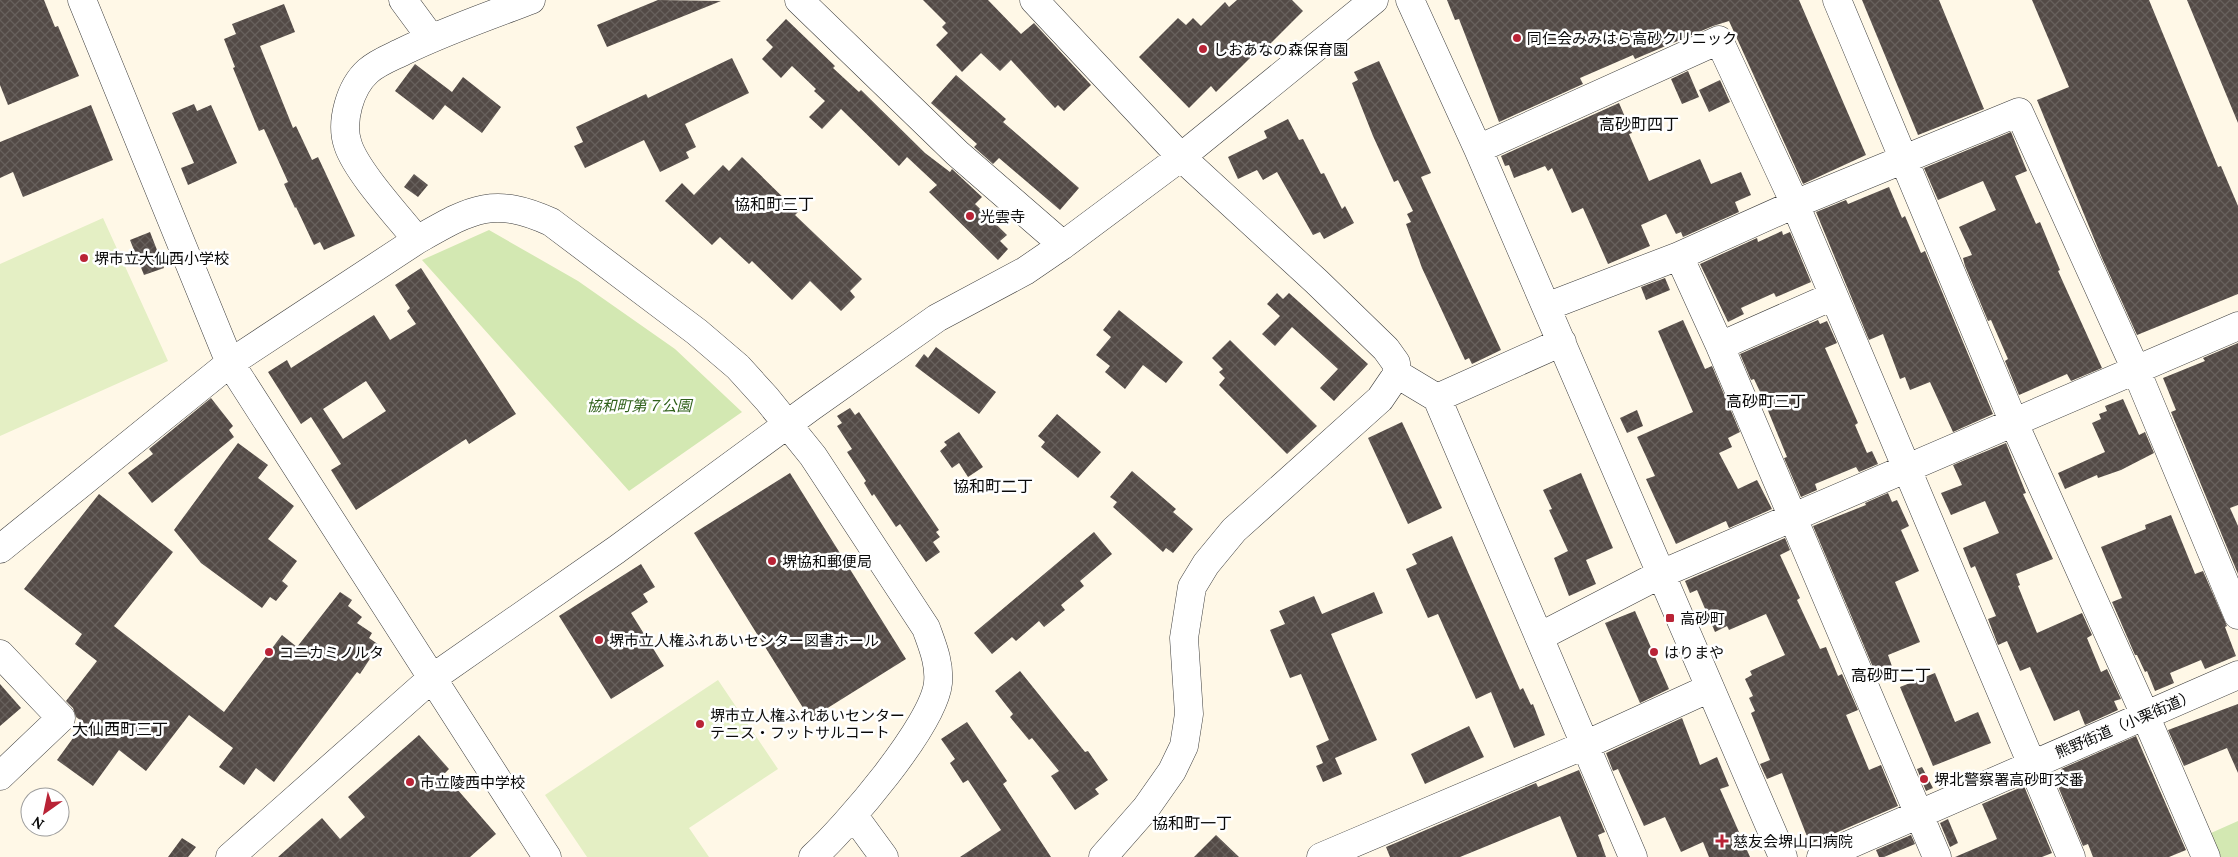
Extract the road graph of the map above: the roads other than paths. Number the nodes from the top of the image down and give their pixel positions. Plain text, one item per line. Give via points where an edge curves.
1 (82, 0) edge
2 (403, 0) edge
3 (531, 0) edge
4 (799, 0) edge
5 (1410, 0) edge
6 (1837, 0) edge
7 (1044, 3) edge
8 (1360, 4) edge
9 (431, 38) junction
10 (1478, 149) junction
11 (1181, 157) junction
12 (1902, 160) junction
13 (1795, 204) junction
14 (417, 240) junction
15 (1063, 246) junction
16 (1679, 256) junction
17 (1833, 296) junction
18 (1546, 307) junction
19 (2238, 326) edge
20 (1562, 342) junction
21 (1720, 346) junction
22 (230, 363) junction
23 (2136, 370) junction
24 (1397, 374) junction
25 (1437, 398) junction
26 (2014, 422) junction
27 (788, 424) junction
28 (1906, 469) junction
29 (1792, 519) junction
30 (0, 549) edge
31 (1661, 574) junction
32 (2238, 615) edge
33 (1539, 637) junction
34 (0, 654) edge
35 (2238, 675) edge
36 (431, 679) junction
37 (1710, 688) junction
38 (2145, 715) junction
39 (1585, 745) junction
40 (2032, 764) junction
41 (0, 776) edge
42 (1919, 814) junction
43 (854, 816) junction
44 (1113, 853) edge
45 (1327, 856) edge
46 (230, 857) edge
47 (547, 857) edge
48 (813, 857) edge
49 (884, 857) edge
50 (1633, 857) edge
51 (1783, 857) edge
52 (1821, 857) edge
53 (1937, 857) edge
54 (2071, 857) edge
55 (2206, 857) edge

1 - 22 street
2 - 9 street
3 - 9 street
4 - 15 street via 957,153
5 - 10 street
6 - 12 street
7 - 11 street
8 - 11 street
9 - 14 street via 382,61 367,72 356,86 345,127 354,159
10 - 13 street via 1719,40
10 - 18 street
11 - 15 street
11 - 24 street via 1386,349 1396,363
12 - 13 street
12 - 23 street via 2019,112
12 - 26 street
13 - 16 street
13 - 17 street
14 - 22 street
14 - 27 street via 446,223 483,208 528,211 551,222 697,332 738,367
15 - 27 street via 937,318
16 - 18 street
16 - 21 street
17 - 21 street
17 - 28 street
18 - 20 street
19 - 23 street
20 - 25 street
20 - 31 street
21 - 29 street
22 - 30 street
22 - 36 street
23 - 26 street
23 - 32 street
24 - 25 street
24 - 44 street via 1380,399 1234,530 1192,587 1184,638 1189,714 1184,746 1172,771
25 - 33 street
26 - 28 street
26 - 38 street
27 - 36 street via 616,550
27 - 43 street via 813,456 926,628 936,655 938,683 930,710
28 - 29 street
28 - 40 street
29 - 31 street
29 - 42 street
31 - 33 street
31 - 37 street
33 - 39 street
34 - 41 street via 61,718
35 - 38 street, 熊野街道（小栗街道）
36 - 46 street
36 - 47 street
37 - 39 street
37 - 51 street
38 - 40 street, 熊野街道（小栗街道）
38 - 55 street
39 - 45 street
39 - 50 street
40 - 42 street, 熊野街道（小栗街道）
40 - 54 street
42 - 52 street, 熊野街道（小栗街道）
42 - 53 street
43 - 48 street
43 - 49 street

